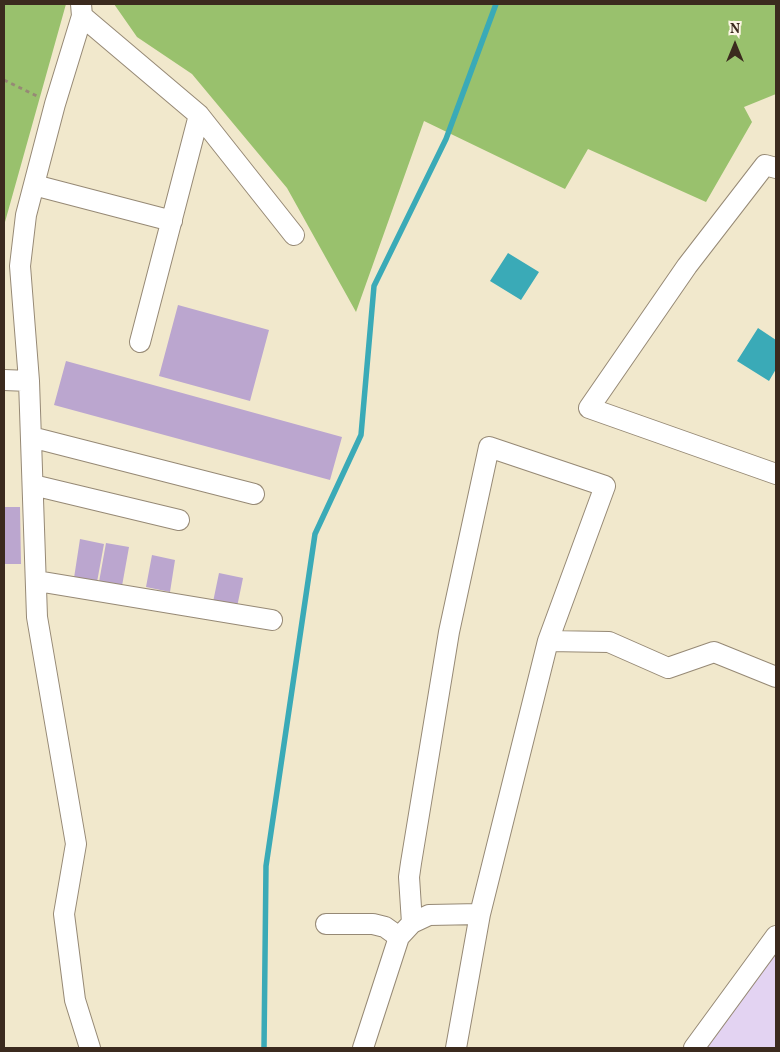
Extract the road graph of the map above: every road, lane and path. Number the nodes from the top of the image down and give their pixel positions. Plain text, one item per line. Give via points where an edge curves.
1 (82, 10) edge
2 (4, 80) edge
3 (55, 104) junction
4 (199, 115) junction
5 (776, 168) edge
6 (34, 185) junction
7 (172, 221) junction
8 (294, 235) dead end
9 (140, 342) dead end
10 (4, 380) edge
11 (29, 381) junction
12 (31, 438) junction
13 (776, 474) edge
14 (33, 485) junction
15 (254, 494) dead end
16 (179, 520) dead end
17 (37, 581) junction
18 (272, 620) dead end
19 (548, 641) junction
20 (776, 676) edge
21 (480, 914) junction
22 (326, 924) dead end
23 (405, 930) junction
24 (776, 936) edge
25 (90, 1048) edge
26 (363, 1048) edge
27 (456, 1048) edge
28 (694, 1048) edge

1 - 3 street
1 - 4 street
2 - 3 path
3 - 6 street
4 - 7 street
4 - 8 street
5 - 13 street via 765,164 687,266 589,408
6 - 7 street
6 - 11 street via 26,215 20,266
7 - 9 street
10 - 11 street
11 - 12 street
12 - 14 street
12 - 15 street
14 - 16 street
14 - 17 street
17 - 18 street
17 - 25 street via 37,617 76,844 64,914 75,1000
19 - 20 street via 610,642 668,668 714,652
19 - 21 street
19 - 23 street via 604,486 489,447 449,632 409,878
21 - 23 street via 429,915
21 - 27 street
22 - 23 street via 373,924
23 - 26 street
24 - 28 street

